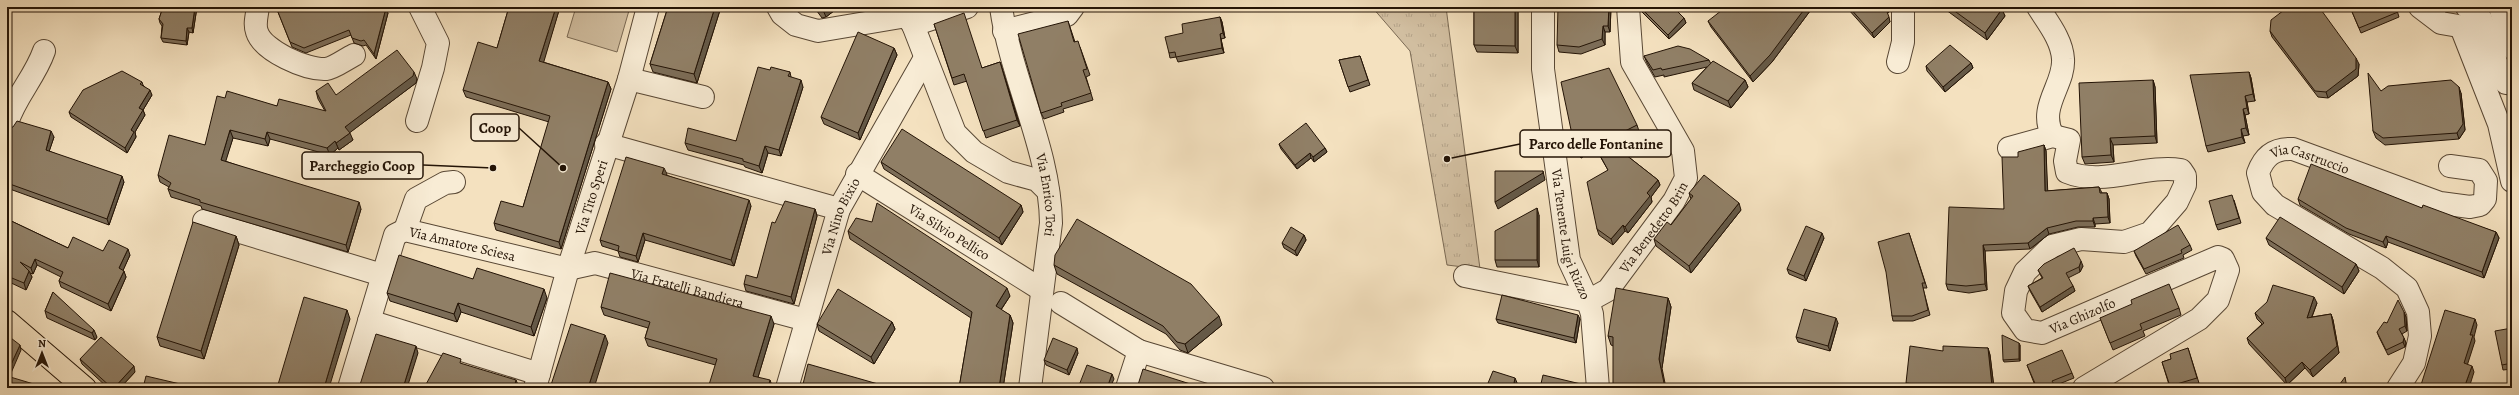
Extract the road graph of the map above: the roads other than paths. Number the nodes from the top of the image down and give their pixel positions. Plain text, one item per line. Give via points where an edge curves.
1 (258, 7) edge
2 (420, 7) edge
3 (648, 7) edge
4 (778, 7) edge
5 (967, 7) edge
6 (1001, 7) edge
7 (1073, 7) edge
8 (1543, 7) edge
9 (1628, 7) edge
10 (2038, 7) edge
11 (2420, 7) edge
12 (2500, 7) edge
13 (1903, 8) dead end
14 (907, 16) edge
15 (2464, 17) edge
16 (1004, 31) junction
17 (2512, 48) edge
18 (44, 51) dead end
19 (354, 55) dead end
20 (925, 58) junction
21 (1898, 62) dead end
22 (629, 79) junction
23 (2512, 84) edge
24 (703, 97) dead end
25 (9, 117) edge
26 (417, 121) dead end
27 (2053, 136) junction
28 (606, 144) junction
29 (2009, 148) dead end
30 (2450, 166) dead end
31 (857, 174) junction
32 (2512, 181) edge
33 (454, 182) dead end
34 (1048, 191) junction
35 (839, 209) junction
36 (204, 221) dead end
37 (405, 230) junction
38 (568, 269) junction
39 (382, 275) junction
40 (1465, 276) dead end
41 (1042, 290) junction
42 (1588, 301) junction
43 (1061, 303) dead end
44 (806, 320) junction
45 (7, 321) edge
46 (369, 321) junction
47 (1139, 351) junction
48 (537, 381) edge
49 (85, 388) edge
50 (349, 388) edge
51 (787, 388) edge
52 (1030, 388) edge
53 (1127, 388) edge
54 (1263, 388) edge
55 (1598, 388) edge
56 (2084, 388) edge
57 (2398, 388) edge

1 - 19 street via 258,34 276,53 299,64 327,69
2 - 26 street via 438,43
3 - 22 street, Via Tito Speri
4 - 14 street via 796,26 818,31
5 - 14 street
6 - 16 street, Via Enrico Toti
7 - 16 street via 1066,15
8 - 42 street, Via Tenente Luigi Rizzo via 1543,69 1569,260
9 - 42 street, Via Benedetto Brin via 1632,62 1683,151 1686,178 1674,201 1608,290
10 - 27 street via 2058,39 2064,61 2048,116
11 - 15 street via 2441,23
12 - 17 street
13 - 21 street via 1903,42
14 - 20 street
15 - 23 street via 2481,19 2502,79
15 - 32 street via 2499,124
16 - 34 street, Via Enrico Toti
18 - 25 street
20 - 31 street, Via Nino Bixio
20 - 34 street via 955,133 974,152 1008,172 1037,180
22 - 24 street
22 - 28 street, Via Tito Speri
27 - 29 street
27 - 56 street, Via Ghizolfo via 2069,140 2067,172 2080,178 2166,168 2181,170 2185,176 2185,185 2177,202 2150,233 2124,242 2081,239 2052,246 2025,272 2016,291 2013,313 2025,330 2042,332 2218,258 2223,259 2228,270 2218,300 2199,319
28 - 35 street
28 - 38 street, Via Tito Speri
30 - 57 street, Via Castruccio via 2479,170 2486,181 2485,199 2480,205 2470,207 2440,203 2293,149 2283,149 2266,157 2258,173 2263,192 2275,205 2382,268 2407,288 2418,312 2420,336 2414,363
31 - 35 street, Via Nino Bixio
31 - 41 street, Via Silvio Pellico
33 - 37 street via 445,183 416,199
34 - 41 street, Via Enrico Toti via 1051,223
35 - 44 street, Via Nino Bixio
36 - 39 street
37 - 38 street, Via Amatore Sciesa
37 - 39 street, Via Amatore Sciesa via 395,235
38 - 44 street, Via Fratelli Bandiera via 595,263
38 - 48 street, Via Tito Speri
39 - 46 street, Via Amatore Sciesa
40 - 42 street
41 - 52 street, Via Enrico Toti
42 - 55 street, Via Tenente Luigi Rizzo via 1592,314
43 - 47 street
44 - 51 street, Via Nino Bixio
45 - 49 main road
46 - 48 street
46 - 50 street, Via Amatore Sciesa
47 - 53 street
47 - 54 street

